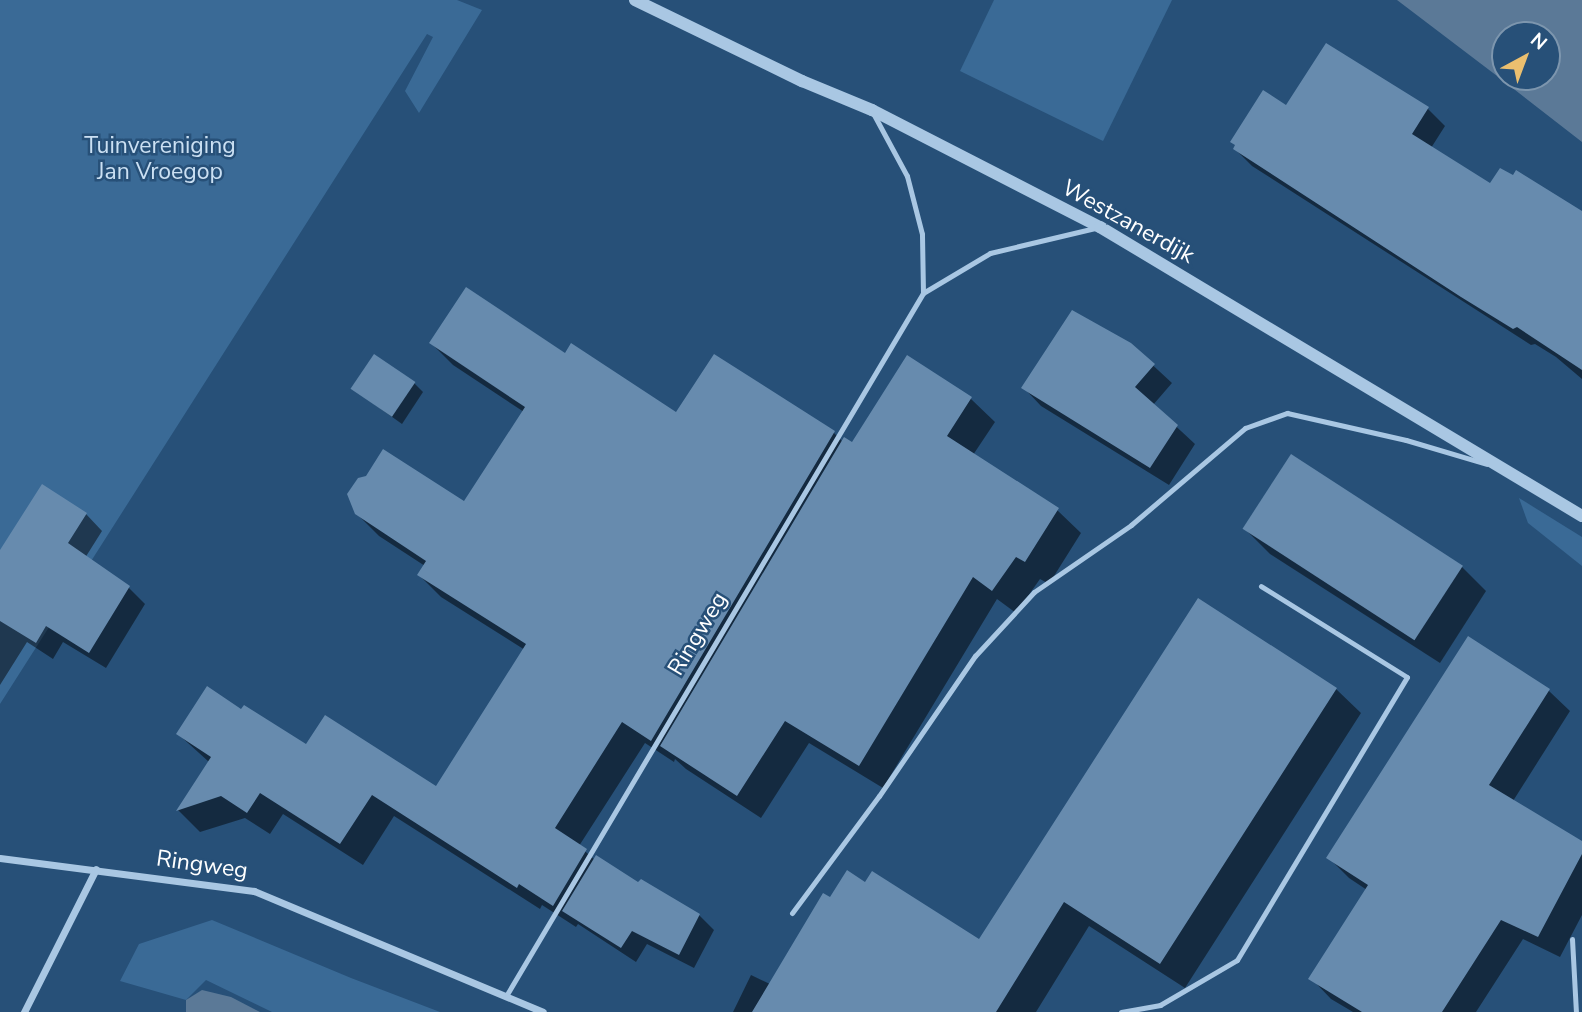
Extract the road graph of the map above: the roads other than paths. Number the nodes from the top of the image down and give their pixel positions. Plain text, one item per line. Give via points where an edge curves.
1 (635, 0) edge
2 (872, 110) junction
3 (1100, 227) junction
4 (923, 292) junction
5 (1507, 470) junction
6 (1582, 516) edge
7 (1261, 586) dead end
8 (0, 858) edge
9 (96, 869) junction
10 (792, 913) dead end
11 (1572, 939) dead end
12 (506, 996) junction
13 (24, 1012) edge
14 (543, 1012) edge
15 (1121, 1012) edge
16 (1576, 1012) edge

1 - 2 street, Westzanerdijk
2 - 3 street, Westzanerdijk
2 - 4 lane via 907,176 922,234
3 - 4 lane, Ringweg via 990,253
3 - 5 street, Westzanerdijk
4 - 12 lane, Ringweg
5 - 6 street, Westzanerdijk
5 - 10 lane via 1406,440 1287,413 1245,428 1132,526 1034,592 975,656
7 - 15 lane via 1407,677 1237,960 1160,1005
8 - 9 street, Ringweg
9 - 12 street, Ringweg via 254,891
9 - 13 street
11 - 16 lane
12 - 14 street, Ringweg

